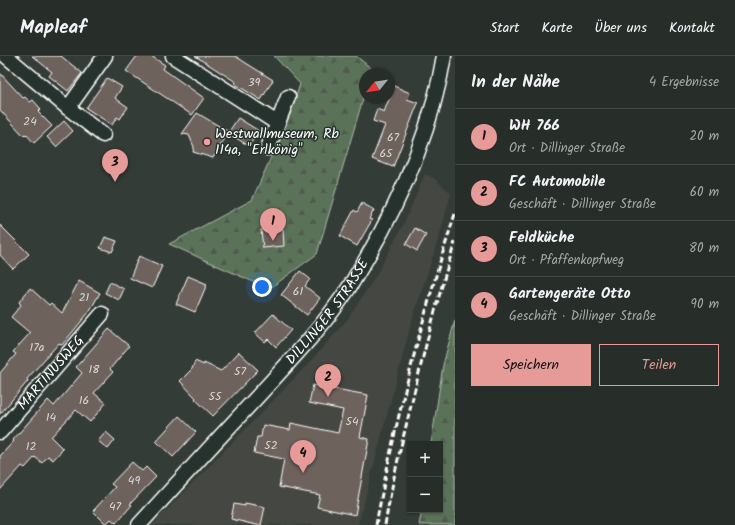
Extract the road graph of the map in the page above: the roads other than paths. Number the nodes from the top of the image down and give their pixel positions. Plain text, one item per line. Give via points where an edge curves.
1 (6, 56) edge
2 (104, 56) edge
3 (173, 56) edge
4 (444, 56) edge
5 (288, 98) dead end
6 (68, 108) junction
7 (277, 123) junction
8 (103, 135) dead end
9 (268, 148) dead end
10 (102, 314) dead end
11 (0, 432) edge
12 (139, 525) edge

1 - 6 street
2 - 6 street
3 - 7 street
4 - 12 street, DILLINGER STRASSE via 434,104 417,154 397,202 348,289 315,332
5 - 7 street
6 - 8 street
7 - 9 street
10 - 11 street, MARTINUSWEG

